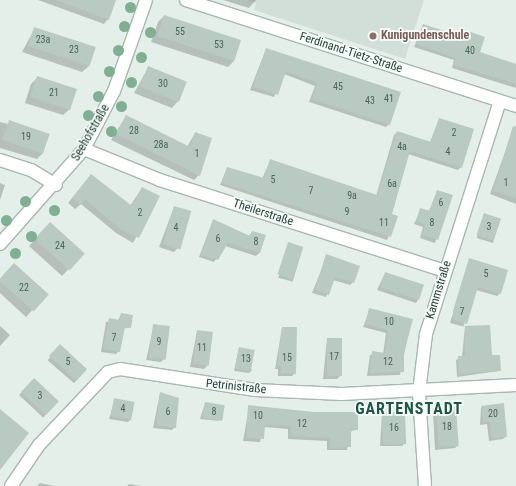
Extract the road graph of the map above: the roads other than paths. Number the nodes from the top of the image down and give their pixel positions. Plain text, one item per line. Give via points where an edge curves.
1 (146, 0) edge
2 (186, 0) edge
3 (500, 101) junction
4 (516, 106) edge
5 (84, 149) junction
6 (0, 160) edge
7 (56, 185) junction
8 (0, 244) edge
9 (445, 271) junction
10 (516, 385) edge
11 (419, 392) junction
12 (10, 486) edge
13 (425, 486) edge

1 - 5 street, Seehofstraße via 114,91
2 - 3 street, Ferdinand-Tietz-Straße
3 - 4 street, Ferdinand-Tietz-Straße
3 - 9 street, Kammstraße
5 - 7 street, Seehofstraße
5 - 9 street, Theilerstraße via 160,180
6 - 7 street via 31,170
7 - 8 street, Seehofstraße
9 - 11 street, Kammstraße via 426,334
10 - 11 street, Petrinistraße
11 - 12 street, Petrinistraße via 342,394 255,390 120,369 108,372 39,445
11 - 13 street, Kammstraße

